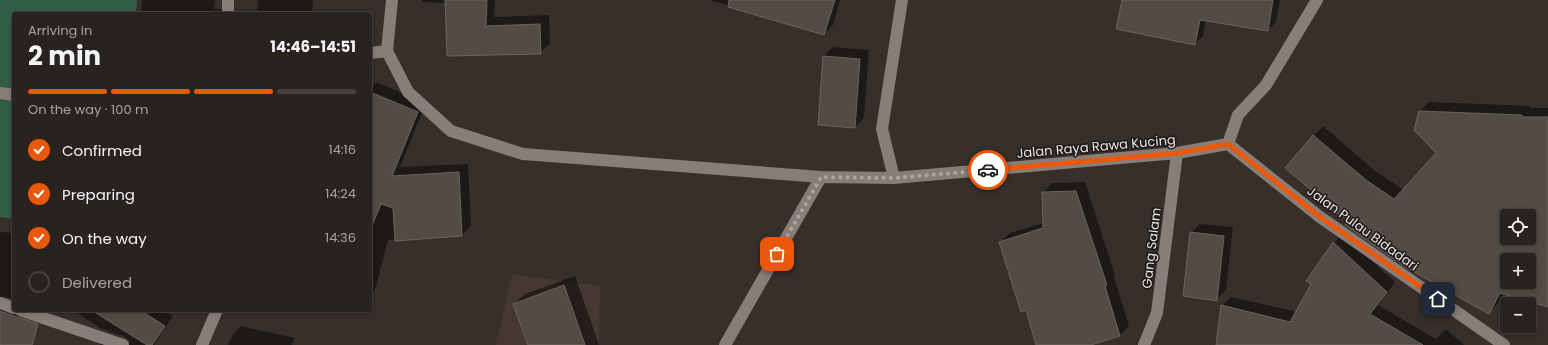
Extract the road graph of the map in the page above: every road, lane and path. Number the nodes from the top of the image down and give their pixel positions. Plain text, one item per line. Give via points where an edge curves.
1 (228, 0) edge
2 (392, 0) edge
3 (902, 0) edge
4 (1317, 0) edge
5 (228, 12) edge
6 (387, 51) junction
7 (372, 53) edge
8 (0, 93) edge
9 (12, 95) edge
10 (1228, 144) junction
11 (1177, 153) junction
12 (821, 177) junction
13 (894, 178) junction
14 (0, 303) edge
15 (12, 307) edge
16 (26, 312) edge
17 (216, 312) edge
18 (122, 345) edge
19 (202, 345) edge
20 (725, 345) edge
21 (1144, 345) edge
22 (1504, 345) edge

1 - 5 street
2 - 6 street
3 - 13 street via 882,128
4 - 10 street via 1266,85 1238,115
6 - 7 street
6 - 12 street, Jalan Raya Rawa Kucing via 408,92 451,131 523,154
8 - 9 street
10 - 11 street, Jalan Raya Rawa Kucing
10 - 22 street, Jalan Pulau Bidadari via 1320,217
11 - 13 street, Jalan Raya Rawa Kucing
11 - 21 street, Gang Salam via 1157,313
12 - 13 street, Jalan Raya Rawa Kucing
12 - 20 street
14 - 15 street
16 - 18 street
17 - 19 street

